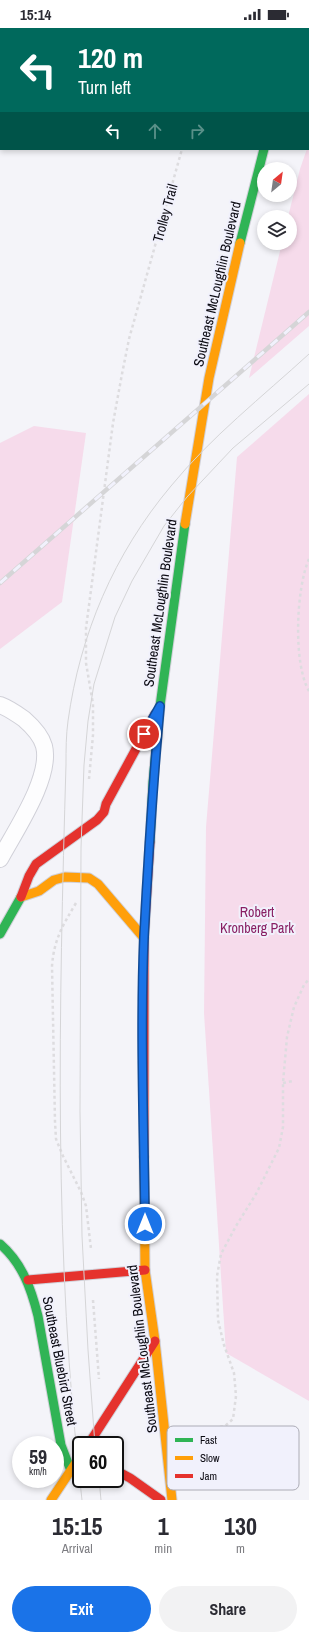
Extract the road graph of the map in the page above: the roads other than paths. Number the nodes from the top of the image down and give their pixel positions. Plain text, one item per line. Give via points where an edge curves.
1 (264, 150) edge
2 (0, 705) edge
3 (160, 706) junction
4 (0, 859) edge
5 (21, 896) junction
6 (0, 934) edge
7 (144, 938) junction
8 (0, 1244) edge
9 (145, 1270) junction
10 (28, 1280) junction
11 (155, 1341) junction
12 (94, 1436) edge
13 (167, 1453) edge
14 (71, 1471) joint
15 (124, 1475) edge
16 (171, 1490) edge
17 (51, 1500) edge
18 (161, 1500) edge
19 (172, 1500) edge

1 - 3 main road, Southeast McLoughlin Boulevard via 209,378 188,499
2 - 4 lane via 17,714 31,726 43,744 45,758 33,799
3 - 5 main road via 104,812 97,820 36,864
3 - 7 main road, Southeast McLoughlin Boulevard
5 - 6 main road
5 - 7 main road via 39,891 54,880 73,876 89,878 98,884
7 - 9 main road, Southeast McLoughlin Boulevard
8 - 10 main road, Southeast Bluebird Street via 14,1257
9 - 10 main road, Southeast Bluebird Street
9 - 11 main road, Southeast McLoughlin Boulevard
10 - 14 main road, Southeast Bluebird Street via 38,1316 61,1445
11 - 12 main road
11 - 13 main road, Southeast McLoughlin Boulevard
14 - 17 main road
15 - 18 main road
16 - 19 main road, Southeast McLoughlin Boulevard

